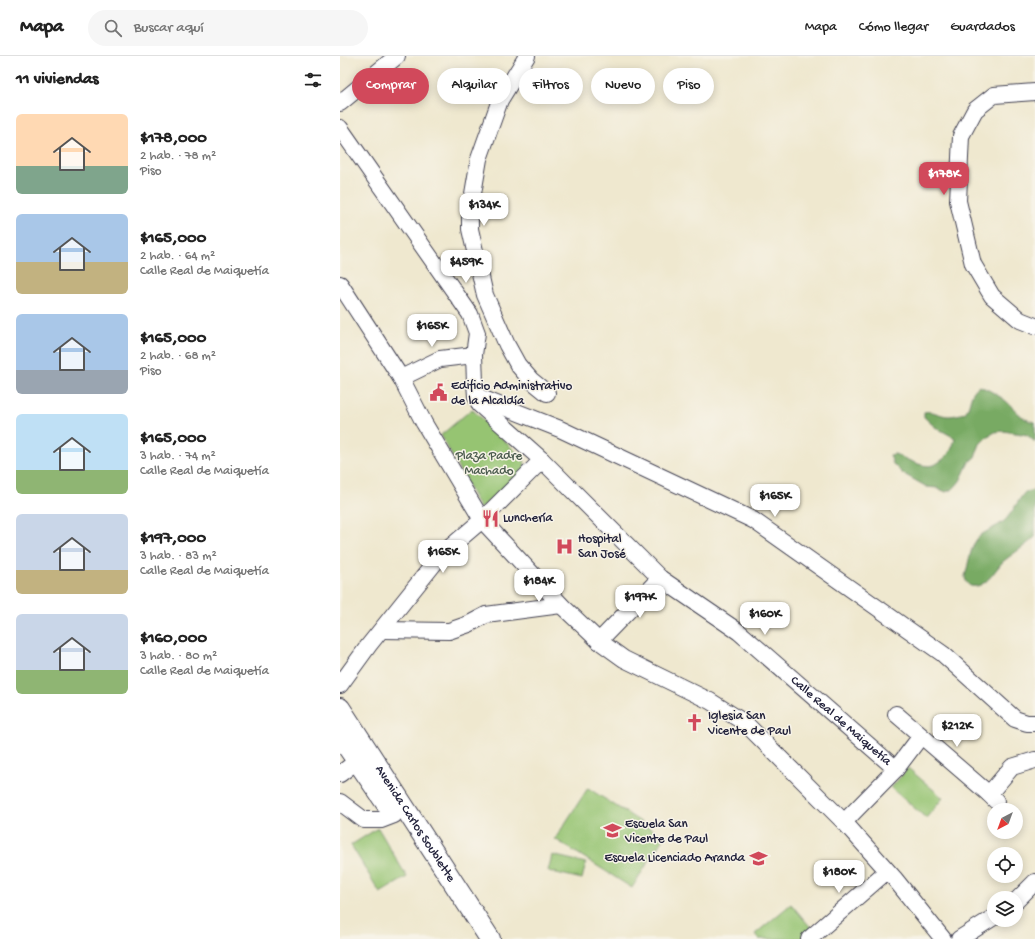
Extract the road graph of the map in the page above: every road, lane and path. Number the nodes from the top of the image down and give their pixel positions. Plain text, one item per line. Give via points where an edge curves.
1 (397, 56) edge
2 (527, 56) edge
3 (1035, 92) edge
4 (340, 103) edge
5 (340, 128) edge
6 (340, 284) edge
7 (1035, 326) edge
8 (474, 355) junction
9 (401, 378) junction
10 (547, 393) dead end
11 (476, 396) junction
12 (542, 460) junction
13 (482, 520) junction
14 (660, 578) junction
15 (561, 605) junction
16 (382, 630) junction
17 (599, 641) junction
18 (340, 685) edge
19 (340, 708) edge
20 (896, 714) dead end
21 (1035, 723) edge
22 (340, 736) edge
23 (921, 736) junction
24 (1035, 760) edge
25 (357, 761) junction
26 (896, 769) junction
27 (340, 774) edge
28 (340, 802) edge
29 (394, 815) junction
30 (844, 822) junction
31 (887, 871) junction
32 (1035, 882) edge
33 (1023, 894) edge
34 (987, 921) edge
35 (476, 939) edge
36 (490, 939) edge
37 (809, 939) edge
38 (943, 939) edge
39 (959, 939) edge

1 - 4 street
2 - 10 street via 500,100 479,159 470,211 470,229 485,295 507,345 518,365
3 - 7 street via 994,95 975,110 961,136 958,201 973,264 992,296 1020,320
5 - 8 street via 470,314 477,333
6 - 9 street
8 - 9 street via 440,359
8 - 11 street
9 - 13 street via 424,423
11 - 12 street, Calle Real de Maiquetía via 480,405
11 - 21 street via 560,429 753,520 943,654 1015,719
12 - 13 street
12 - 14 street, Calle Real de Maiquetía
13 - 15 street
13 - 16 street via 441,554
14 - 17 street
14 - 26 street, Calle Real de Maiquetía via 739,632
15 - 16 street via 486,615 449,631
15 - 17 street
16 - 18 street
17 - 30 street via 624,659 710,701 745,723
19 - 36 main road, Avenida Carlos Soublette
20 - 23 street
22 - 25 main road, Avenida Carlos Soublette
23 - 24 street via 993,798 1012,767
23 - 26 street
25 - 27 street
25 - 29 main road, Avenida Carlos Soublette
26 - 30 street, Calle Real de Maiquetía
28 - 29 street via 364,820 381,820
29 - 35 main road, Avenida Carlos Soublette
30 - 31 street
31 - 37 street
31 - 38 street
32 - 33 street
34 - 39 street

